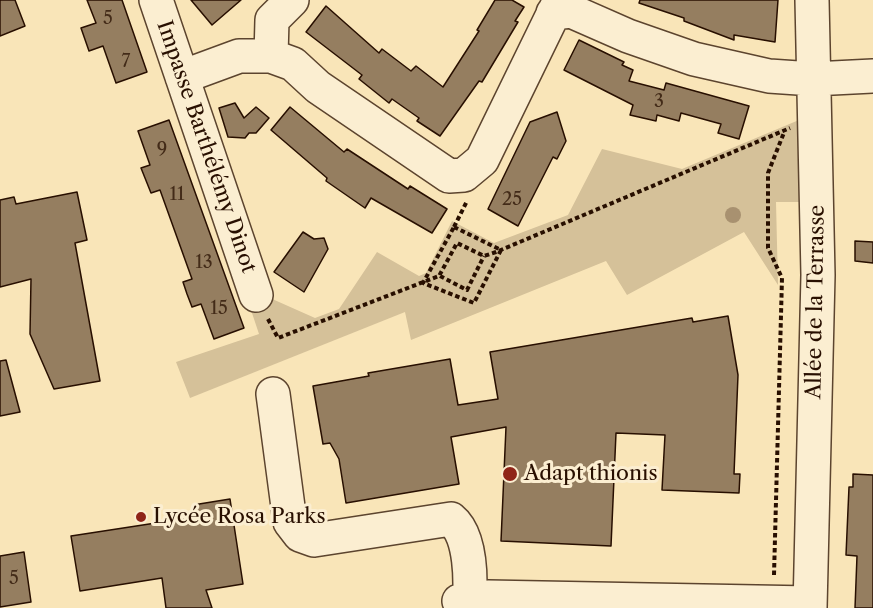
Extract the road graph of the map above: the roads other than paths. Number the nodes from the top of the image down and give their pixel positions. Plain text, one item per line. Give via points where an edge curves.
1 (156, 0) edge
2 (292, 0) edge
3 (812, 0) edge
4 (556, 7) edge
5 (271, 56) junction
6 (873, 76) edge
7 (182, 77) junction
8 (813, 79) junction
9 (256, 295) road end
10 (273, 394) dead end
11 (466, 603) edge
12 (810, 606) edge

1 - 7 street, Impasse Barthélémy Dinot
2 - 5 street via 272,20
3 - 8 street, Allée de la Terrasse
4 - 5 street via 482,160 464,175 449,176 425,162 318,87 293,64
4 - 8 street via 694,58 769,76
5 - 7 street via 239,56
6 - 8 street
7 - 9 street, Impasse Barthélémy Dinot
8 - 12 street, Allée de la Terrasse via 818,275
10 - 11 street via 290,522 300,535 314,540 451,519 459,526 470,565
11 - 12 street, Allée de la Terrasse via 498,597 769,601

